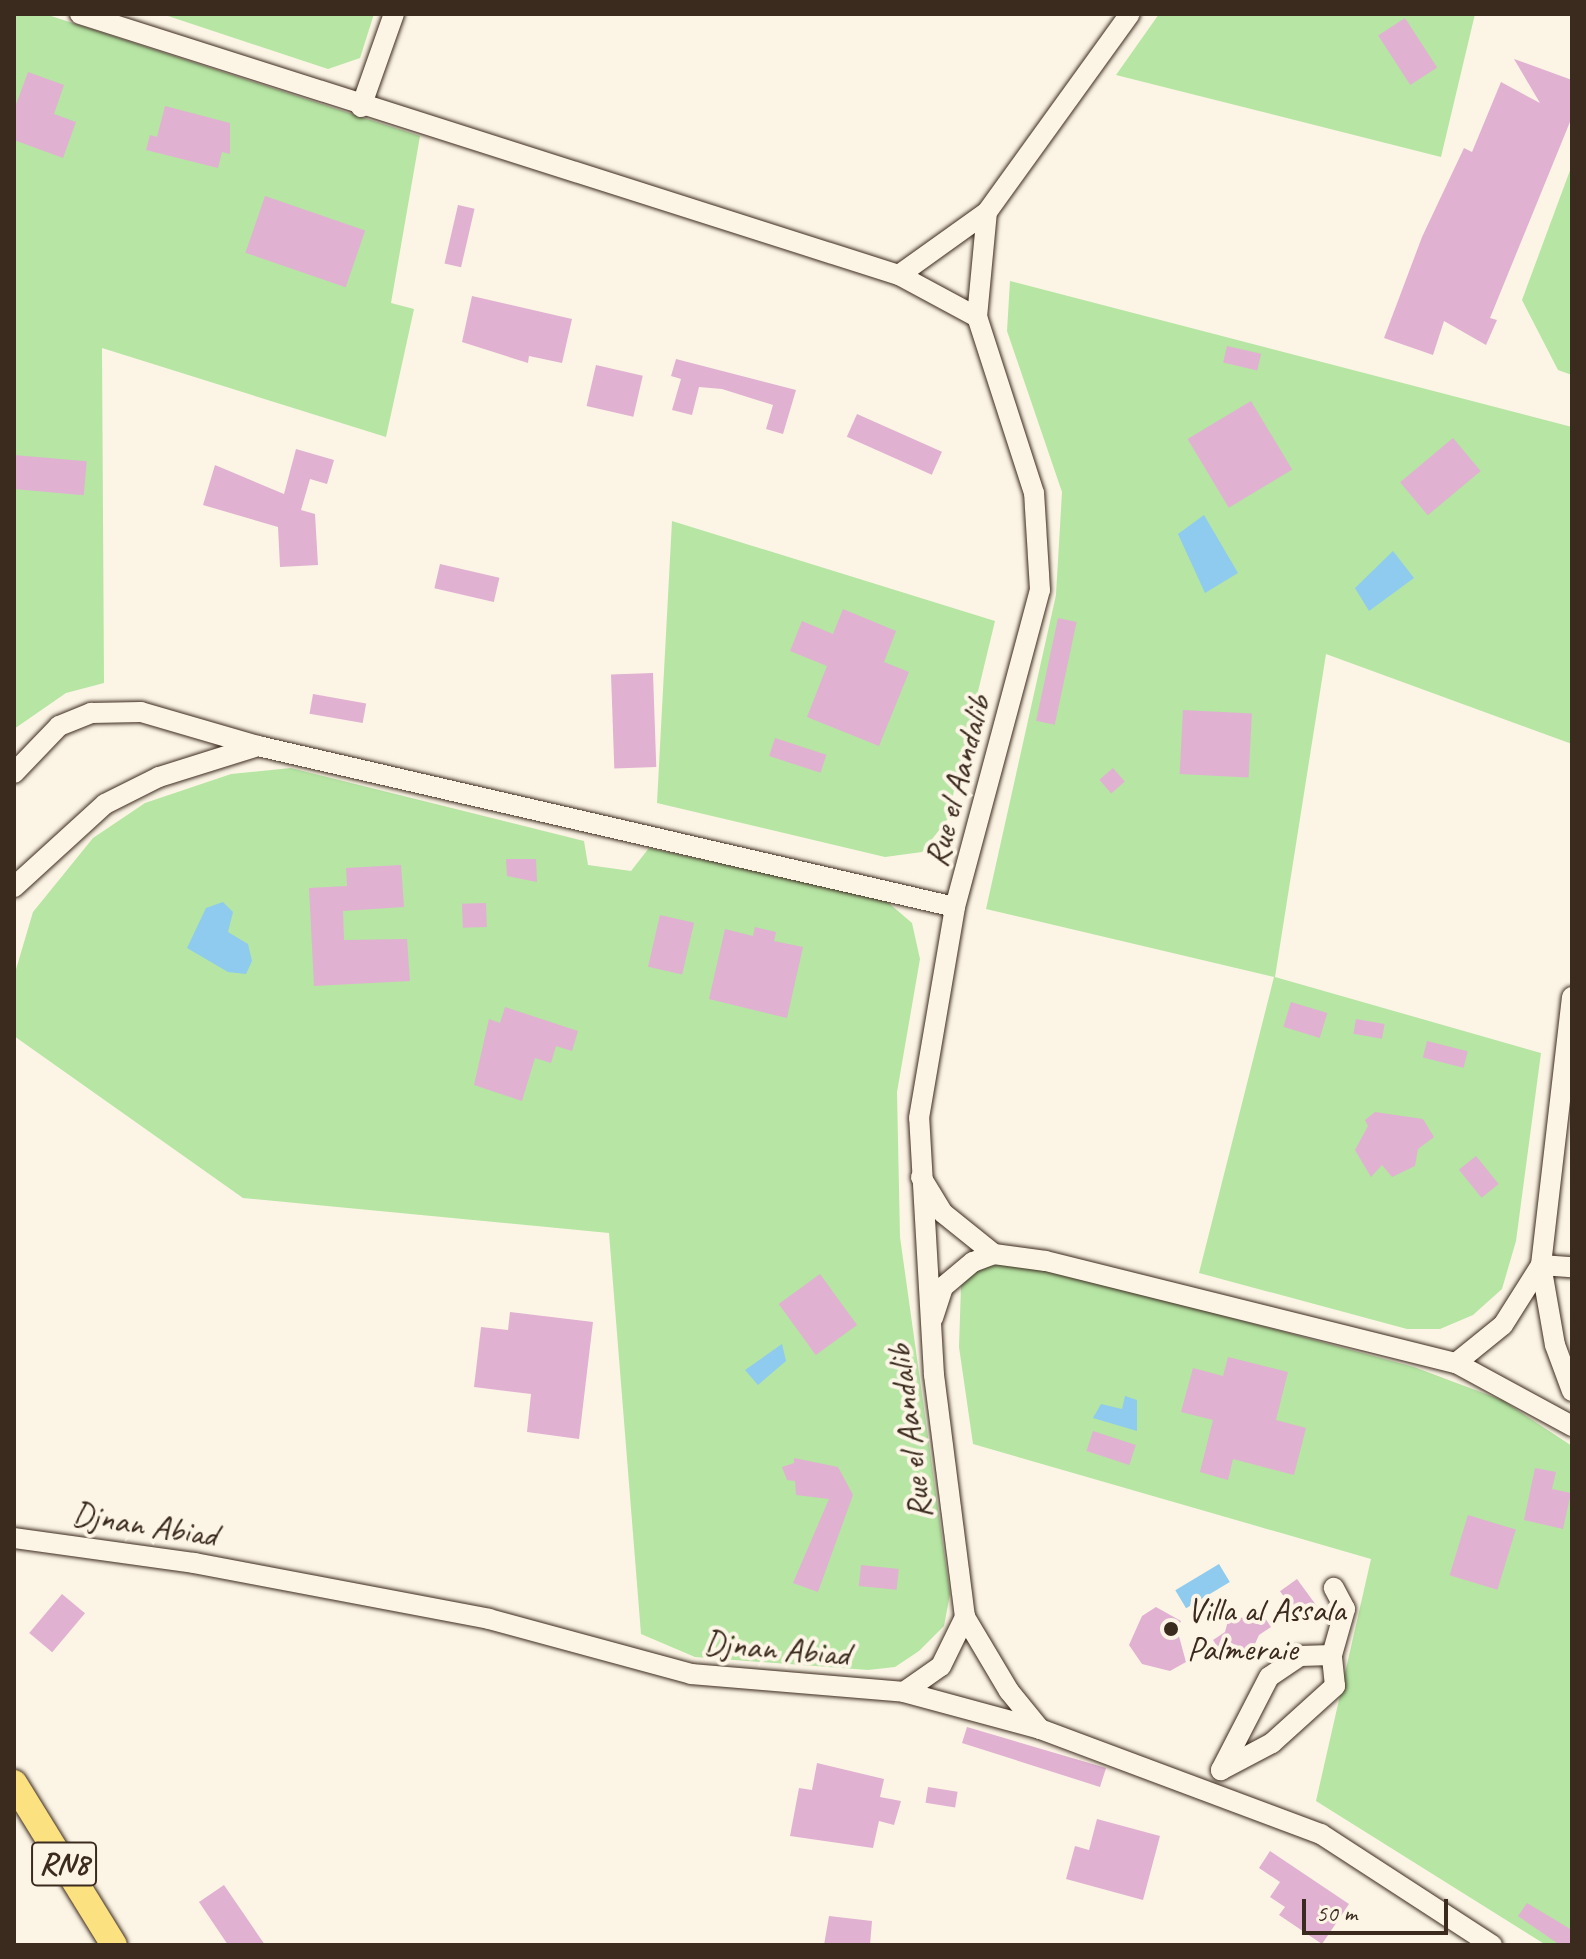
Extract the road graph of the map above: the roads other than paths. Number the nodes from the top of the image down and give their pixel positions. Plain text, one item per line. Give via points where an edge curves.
1 (80, 14) edge
2 (394, 14) edge
3 (1130, 14) edge
4 (361, 107) junction
5 (987, 212) junction
6 (899, 275) junction
7 (977, 317) junction
8 (258, 746) junction
9 (14, 773) edge
10 (14, 887) edge
11 (955, 907) junction
12 (1572, 997) edge
13 (918, 1168) junction
14 (994, 1254) junction
15 (1541, 1265) junction
16 (1572, 1267) edge
17 (930, 1329) junction
18 (1456, 1363) junction
19 (1572, 1391) edge
20 (1572, 1426) edge
21 (14, 1538) edge
22 (1334, 1588) dead end
23 (965, 1617) junction
24 (1332, 1655) junction
25 (904, 1692) junction
26 (1040, 1729) junction
27 (1221, 1770) junction
28 (14, 1783) edge
29 (1215, 1794) junction
30 (114, 1945) edge
31 (1492, 1945) edge

1 - 4 street
2 - 4 street
3 - 5 street
4 - 6 street
5 - 6 street
5 - 7 street, Rue el Aandalib
6 - 7 street
7 - 11 street, Rue el Aandalib via 1034,493 1040,590
8 - 9 street via 141,712 91,713 59,726
8 - 10 street via 159,777 105,804
8 - 11 street
11 - 13 street, Rue el Aandalib via 919,1118
12 - 15 street
13 - 14 street via 943,1213
13 - 17 street, Rue el Aandalib
14 - 17 street via 956,1272 943,1287
14 - 18 street via 1046,1261
15 - 16 street
15 - 18 street via 1503,1325
15 - 19 street via 1555,1345
17 - 23 street, Rue el Aandalib
18 - 20 street
21 - 25 street, Djnan Abiad via 194,1563 489,1619 691,1674
22 - 24 street via 1345,1609
23 - 25 street via 941,1666
23 - 26 street, Rue el Aandalib via 1009,1691
24 - 27 street via 1300,1656 1269,1677
24 - 27 street via 1335,1686 1324,1701 1264,1750 1249,1751
25 - 26 street, Djnan Abiad
26 - 29 street, Djnan Abiad
27 - 29 street
28 - 30 main road, RN8
29 - 31 street, Djnan Abiad via 1321,1834

